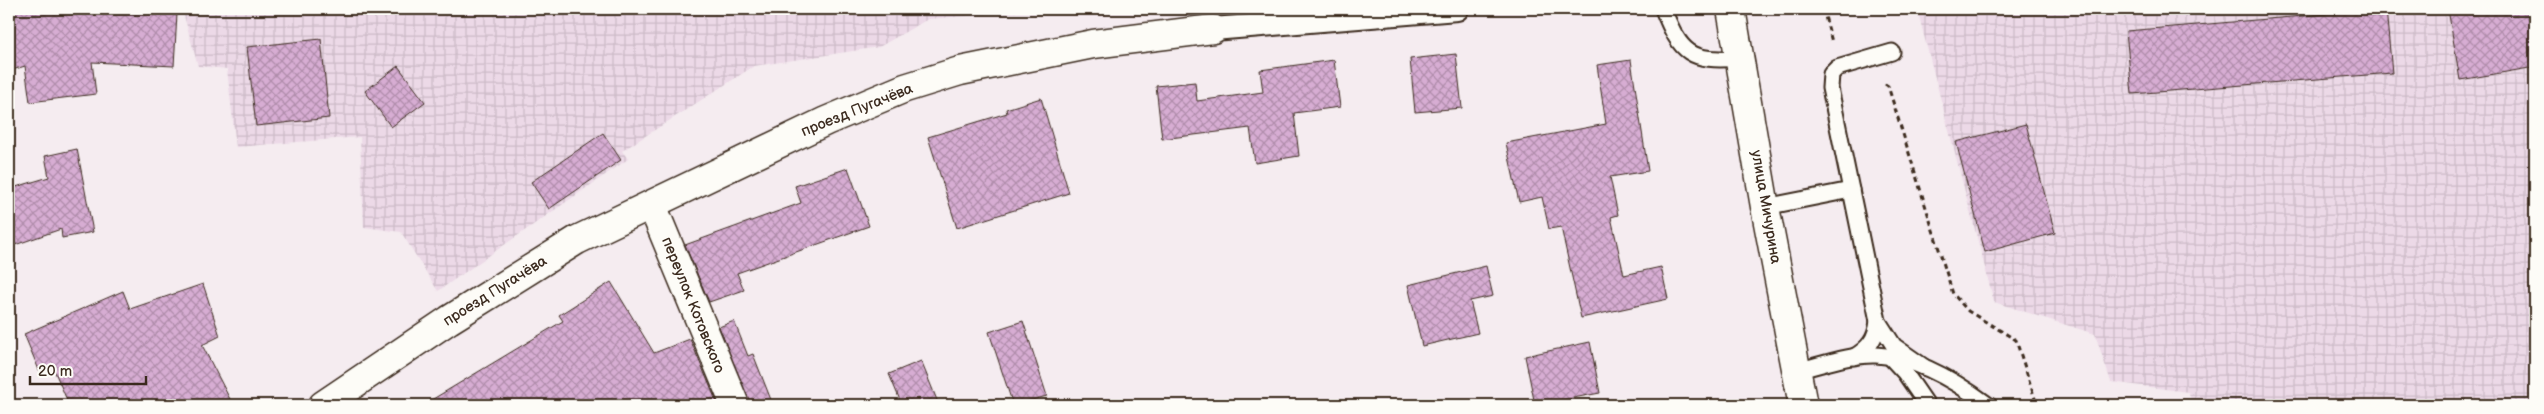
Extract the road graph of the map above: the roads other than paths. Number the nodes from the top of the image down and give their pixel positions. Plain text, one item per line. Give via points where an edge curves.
1 (1457, 9) edge
2 (1663, 9) edge
3 (1731, 9) edge
4 (1213, 29) joint
5 (1892, 52) dead end
6 (1739, 58) junction
7 (1851, 190) junction
8 (652, 205) junction
9 (1765, 207) junction
10 (1878, 321) junction
11 (1890, 357) junction
12 (1854, 358) junction
13 (1924, 367) junction
14 (1796, 371) junction
15 (323, 405) edge
16 (735, 405) edge
17 (1803, 405) edge
18 (1927, 405) edge
19 (1988, 405) edge

1 - 4 street, проезд Пугачёва
2 - 6 lane via 1679,42 1690,52 1711,60
3 - 6 street, улица Мичурина
4 - 8 street, проезд Пугачёва via 1093,44 960,71 906,88 826,121
5 - 7 lane via 1837,68 1829,80
6 - 9 street, улица Мичурина
7 - 9 lane
7 - 10 lane
8 - 15 street, проезд Пугачёва via 577,240 528,269
8 - 16 street, переулок Котовского
9 - 14 street, улица Мичурина
10 - 12 lane via 1872,342
10 - 13 lane via 1894,346
11 - 12 lane
11 - 13 lane
11 - 18 lane
12 - 14 lane
13 - 19 lane
14 - 17 street, улица Мичурина

